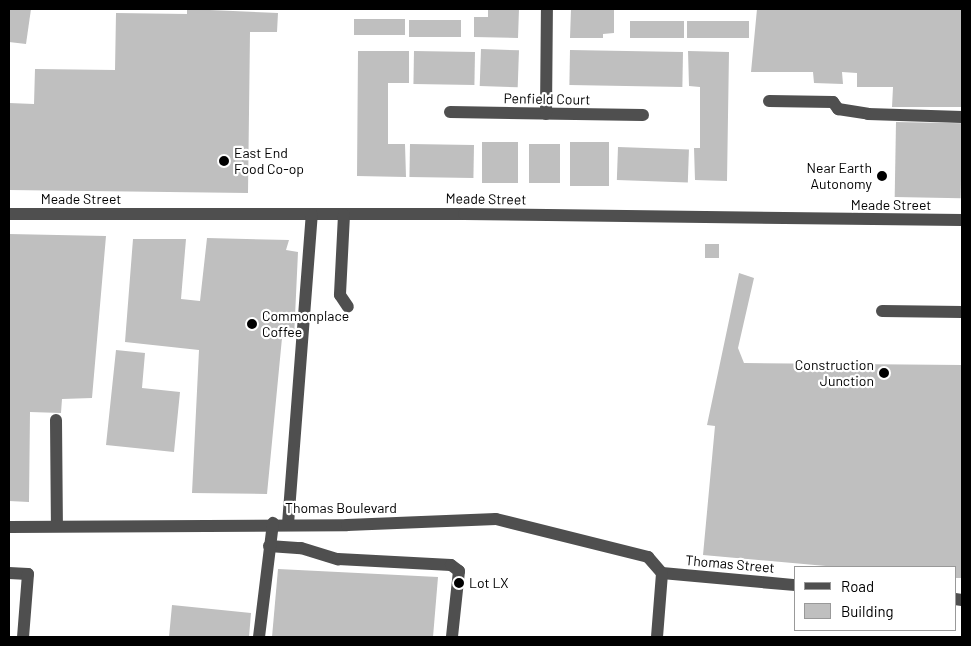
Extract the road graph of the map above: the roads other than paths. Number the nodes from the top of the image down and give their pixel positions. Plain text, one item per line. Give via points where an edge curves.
1 (547, 9) edge
2 (769, 100) dead end
3 (450, 112) dead end
4 (546, 114) junction
5 (643, 115) dead end
6 (962, 118) edge
7 (9, 214) edge
8 (312, 215) junction
9 (344, 215) junction
10 (962, 220) edge
11 (348, 307) dead end
12 (882, 311) dead end
13 (962, 312) edge
14 (56, 420) dead end
15 (272, 524) junction
16 (288, 524) junction
17 (9, 526) edge
18 (57, 526) junction
19 (270, 546) junction
20 (9, 573) edge
21 (662, 574) junction
22 (794, 585) edge
23 (23, 637) edge
24 (260, 637) edge
25 (452, 637) edge
26 (657, 637) edge

1 - 4 street
2 - 6 street via 832,102 838,109 868,114
3 - 4 street, Penfield Court
4 - 5 street, Penfield Court
7 - 8 street, Meade Street
8 - 9 street, Meade Street
8 - 16 street
9 - 10 street, Meade Street
9 - 11 street via 340,295
12 - 13 street
14 - 18 street
15 - 16 street, Thomas Boulevard
15 - 18 street, Thomas Boulevard
15 - 19 street
16 - 21 street, Thomas Boulevard via 496,519 648,557
17 - 18 street, Thomas Boulevard
19 - 24 street
19 - 25 street via 301,548 338,559 451,565 460,571
20 - 23 street via 28,574
21 - 22 street, Thomas Street
21 - 26 street

